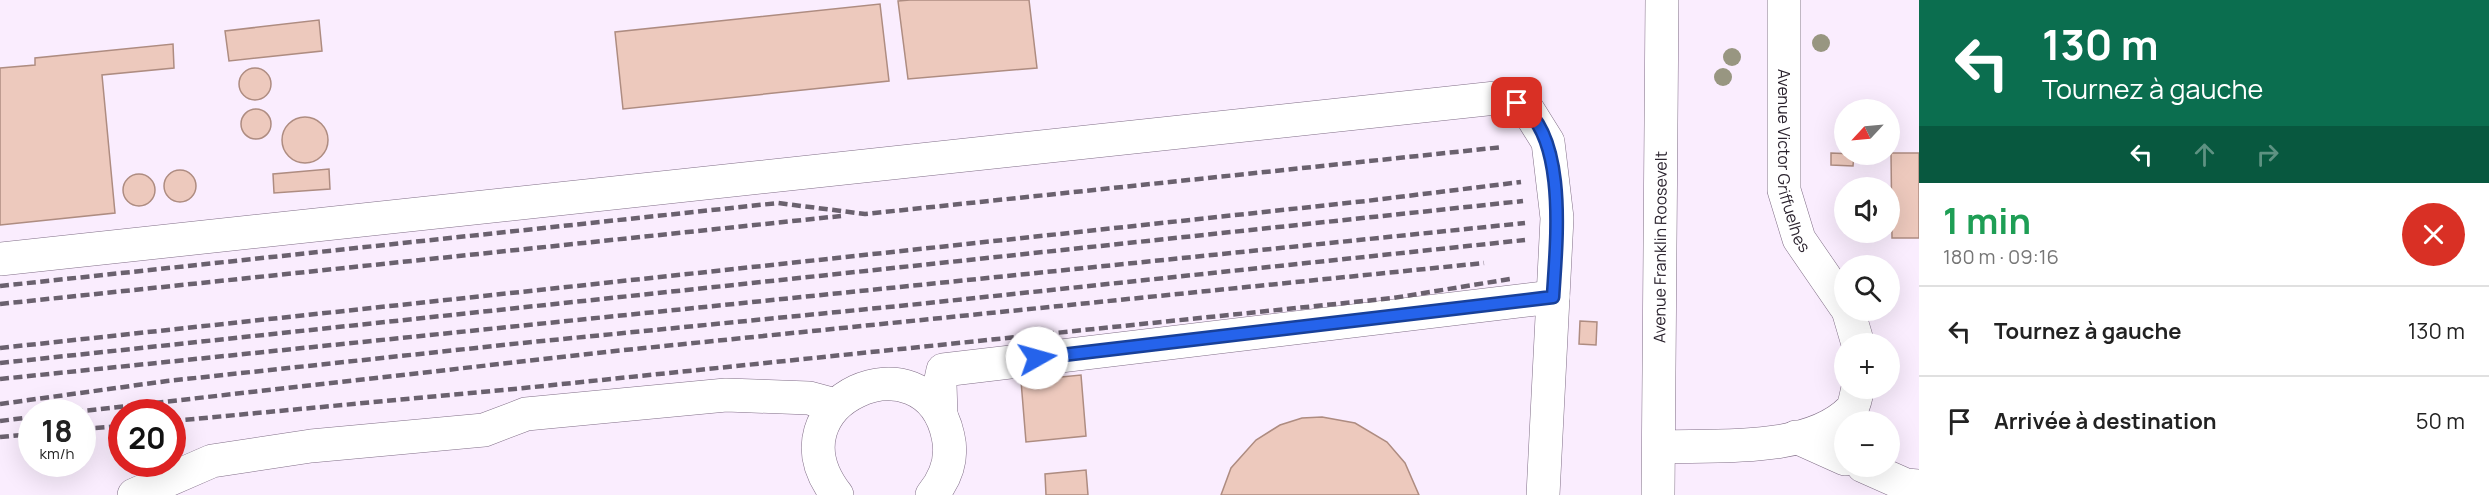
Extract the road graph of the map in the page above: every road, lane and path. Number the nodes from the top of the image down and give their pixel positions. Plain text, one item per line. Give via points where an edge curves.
1 (1662, 0) edge
2 (1784, 0) edge
3 (0, 259) edge
4 (1834, 290) edge
5 (1553, 297) junction
6 (1855, 399) edge
7 (835, 405) junction
8 (941, 415) junction
9 (1796, 437) junction
10 (1660, 447) junction
11 (1834, 454) edge
12 (950, 459) junction
13 (1888, 477) edge
14 (1919, 486) edge
15 (134, 495) edge
16 (837, 495) edge
17 (932, 495) edge
18 (957, 495) edge
19 (1544, 495) edge
20 (1658, 495) edge

1 - 10 street, Avenue Franklin Roosevelt
2 - 4 street, Avenue Victor Griffuelhes via 1784,189 1798,239
3 - 5 street via 1505,97 1528,110 1548,142 1557,218
5 - 8 street via 943,370
5 - 19 street
6 - 9 street via 1852,409 1819,432
7 - 8 street via 860,387 891,383 920,393
7 - 15 street via 809,398 726,395 526,414 484,430 311,446 212,460
7 - 16 street via 820,432 818,448 826,480
8 - 12 street via 949,436
9 - 10 street via 1773,442
9 - 11 street
10 - 20 street, Avenue Franklin Roosevelt
12 - 17 street via 946,474
12 - 18 street
13 - 14 street

